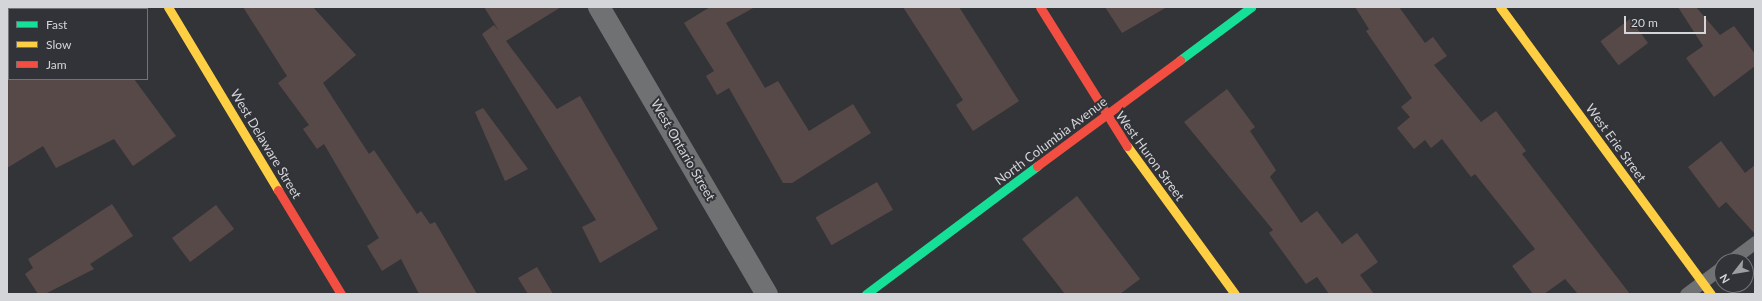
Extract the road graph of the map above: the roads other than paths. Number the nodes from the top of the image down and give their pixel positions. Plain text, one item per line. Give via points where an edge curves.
1 (168, 7) edge
2 (599, 7) edge
3 (1040, 7) edge
4 (1251, 7) edge
5 (1500, 7) edge
6 (1106, 117) junction
7 (1755, 242) edge
8 (1741, 253) edge
9 (1714, 273) edge
10 (1702, 282) junction
11 (341, 294) edge
12 (767, 294) edge
13 (866, 294) edge
14 (1235, 294) edge
15 (1686, 294) edge
16 (1711, 294) edge

1 - 11 street, West Delaware Street
2 - 12 street, West Ontario Street
3 - 6 street, West Huron Street
4 - 6 street, North Columbia Avenue
5 - 10 street, West Erie Street
6 - 13 street, North Columbia Avenue
6 - 14 street, West Huron Street
7 - 8 lane
9 - 10 lane
10 - 15 lane
10 - 16 street, West Erie Street

